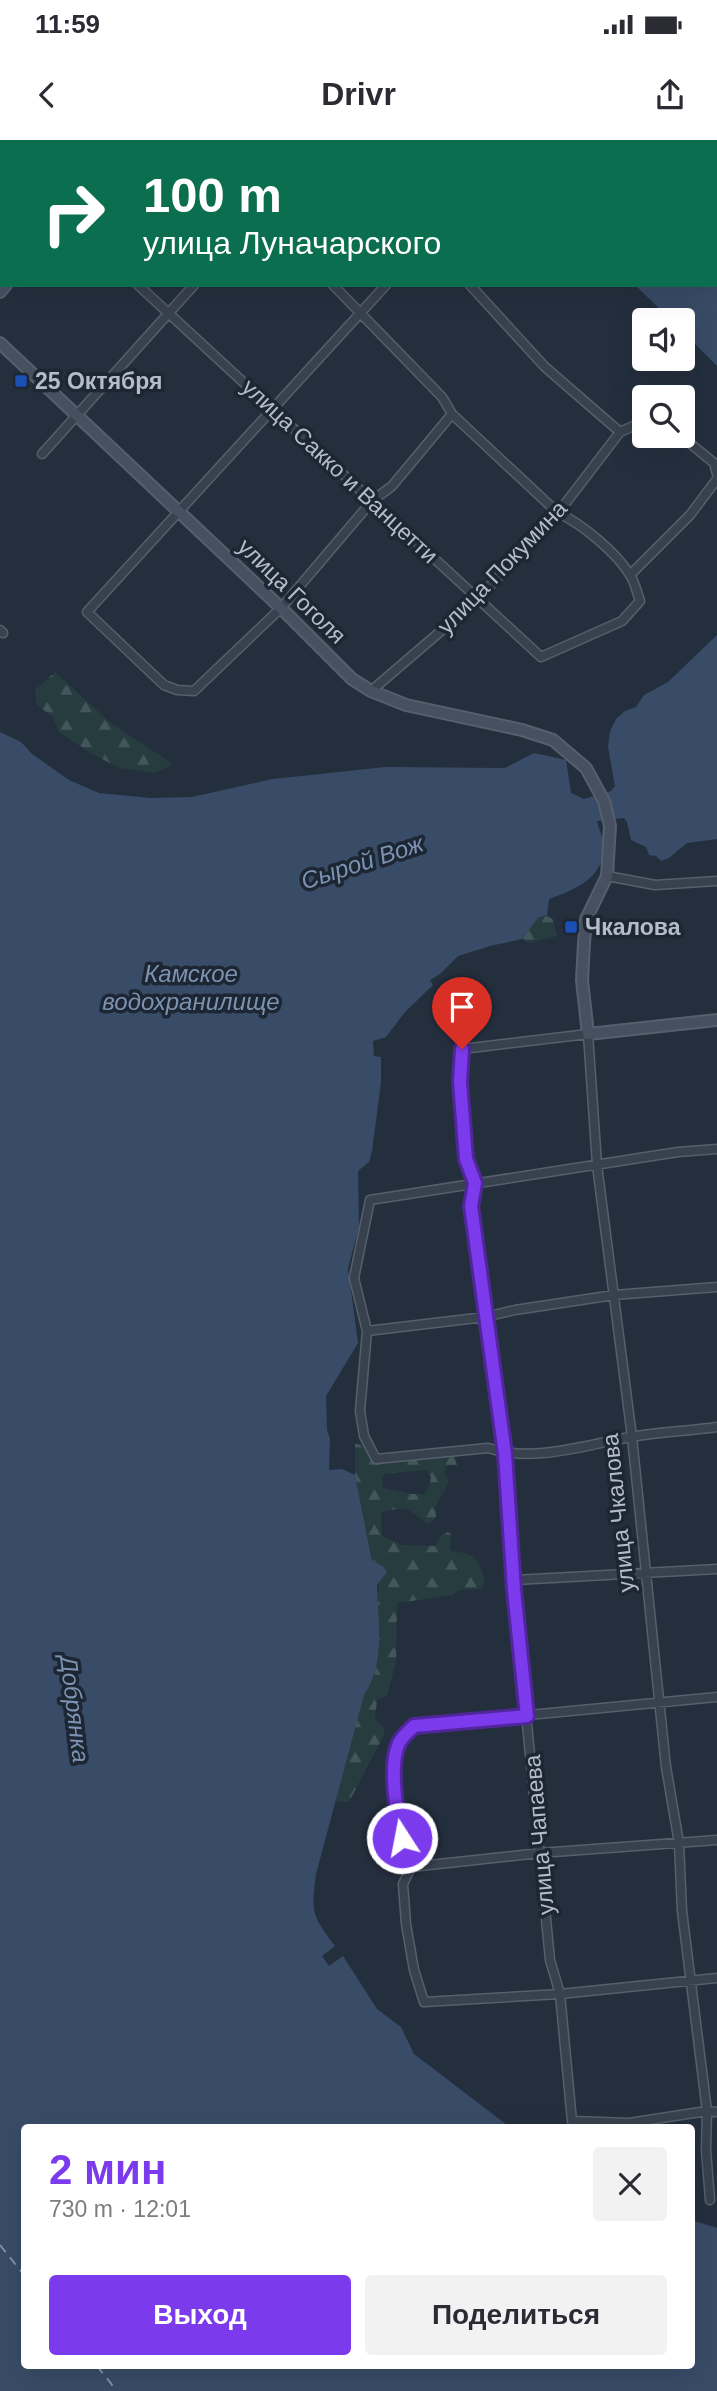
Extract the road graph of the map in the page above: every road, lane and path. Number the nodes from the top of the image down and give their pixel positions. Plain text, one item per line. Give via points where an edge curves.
1 (140, 287) edge
2 (192, 287) edge
3 (335, 287) edge
4 (384, 287) edge
5 (472, 287) edge
6 (360, 312) junction
7 (168, 314) junction
8 (0, 343) edge
9 (273, 408) junction
10 (452, 414) junction
11 (75, 416) junction
12 (632, 426) edge
13 (620, 432) junction
14 (695, 447) edge
15 (42, 454) dead end
16 (717, 477) edge
17 (372, 501) junction
18 (178, 511) junction
19 (558, 513) junction
20 (630, 575) junction
21 (477, 600) junction
22 (281, 608) junction
23 (371, 691) junction
24 (610, 827) joint
25 (607, 876) junction
26 (717, 881) edge
27 (717, 1020) edge
28 (588, 1034) junction
29 (717, 1149) edge
30 (597, 1165) junction
31 (475, 1183) junction
32 (717, 1287) edge
33 (614, 1295) junction
34 (485, 1317) junction
35 (367, 1331) junction
36 (717, 1427) edge
37 (632, 1437) junction
38 (505, 1454) junction
39 (717, 1569) edge
40 (645, 1571) junction
41 (515, 1580) junction
42 (717, 1697) edge
43 (659, 1701) junction
44 (527, 1716) junction
45 (717, 1840) edge
46 (679, 1843) junction
47 (540, 1853) junction
48 (411, 1867) junction
49 (717, 1978) edge
50 (692, 1981) junction
51 (560, 1994) junction
52 (707, 2111) junction
53 (717, 2112) edge
54 (710, 2200) dead end

1 - 7 street, улица Сакко и Ванцетти
2 - 7 street
3 - 6 street
4 - 6 street
5 - 13 street via 545,367
6 - 9 street
6 - 10 street via 442,397
7 - 9 street, улица Сакко и Ванцетти
7 - 11 street
8 - 11 main road, улица Гоголя
9 - 17 street, улица Сакко и Ванцетти
9 - 18 street
10 - 17 street via 392,486
10 - 19 street
11 - 15 street
11 - 18 main road, улица Гоголя
12 - 13 street
13 - 19 street, улица Покумина
14 - 16 street via 714,463
16 - 20 street via 690,515
17 - 21 street, улица Сакко и Ванцетти
17 - 22 street
18 - 22 main road, улица Гоголя
18 - 22 street via 87,612 164,685 194,691
19 - 20 street via 609,551
19 - 21 street, улица Покумина
20 - 21 street, улица Сакко и Ванцетти via 640,601 622,621 541,657
21 - 23 street, улица Покумина
22 - 23 main road, улица Гоголя via 352,680
23 - 24 main road, улица Гоголя via 406,705 553,740 578,759 598,787
24 - 25 main road, улица Чкалова
25 - 26 street via 655,885
25 - 28 main road, улица Чкалова via 586,919 582,980
27 - 28 main road
28 - 30 street, улица Чкалова
28 - 31 street, улица Чапаева via 462,1049 466,1159
29 - 30 street
30 - 31 street
30 - 33 street, улица Чкалова
31 - 34 street, улица Чапаева via 471,1206
31 - 35 street via 370,1200 354,1278
32 - 33 street
33 - 34 street
33 - 37 street, улица Чкалова
34 - 35 street
34 - 38 street, улица Чапаева
35 - 38 street via 360,1411 364,1436 376,1459 488,1448
36 - 37 street
37 - 38 street via 562,1452
37 - 40 street, улица Чкалова
38 - 41 street, улица Чапаева
39 - 40 street
40 - 41 street
40 - 43 street, улица Чкалова
41 - 44 street, улица Чапаева
42 - 43 street
43 - 44 street
43 - 46 street, улица Чкалова
44 - 47 street, улица Чапаева
44 - 48 street via 414,1726 398,1744 394,1800
45 - 46 street
46 - 47 street
46 - 50 street, улица Чкалова
47 - 48 street
47 - 51 street, улица Чапаева via 550,1960
48 - 51 street via 403,1884 405,1924 424,2002
49 - 50 street
50 - 51 street
50 - 52 street, улица Чкалова
51 - 52 street, улица Чапаева via 572,2121 629,2123
52 - 53 street
52 - 54 street, улица Чкалова

